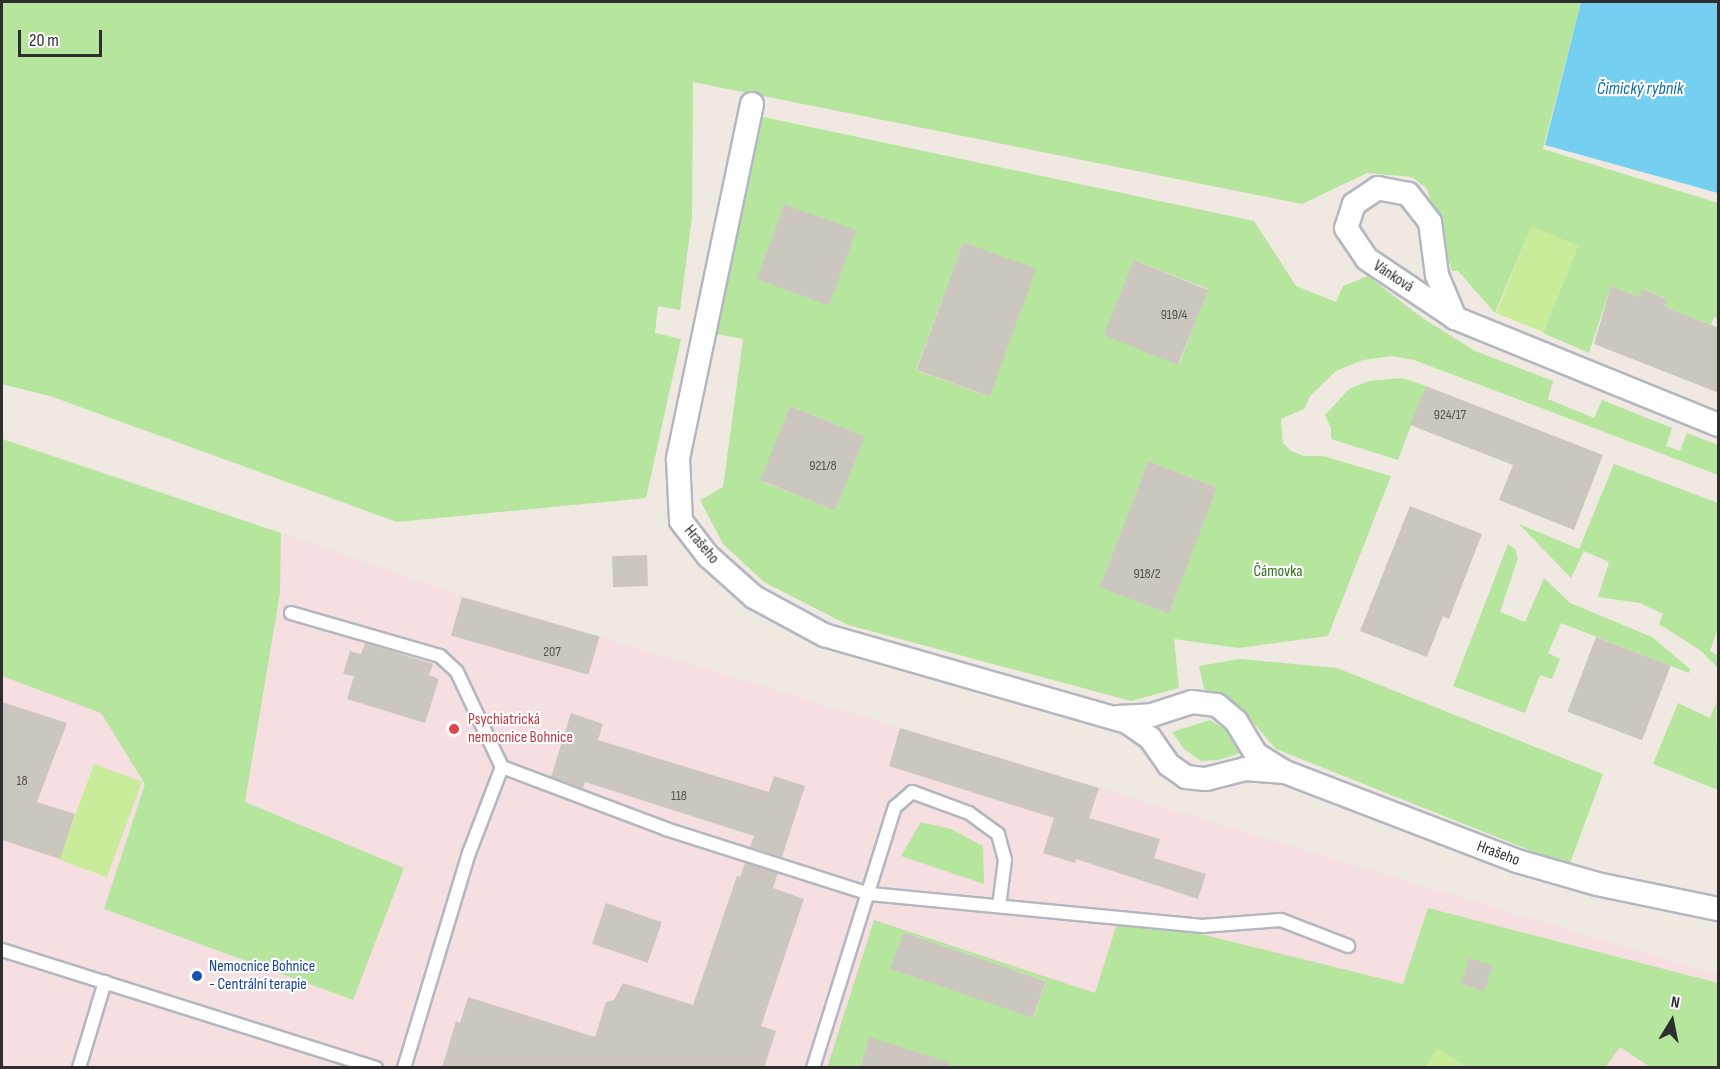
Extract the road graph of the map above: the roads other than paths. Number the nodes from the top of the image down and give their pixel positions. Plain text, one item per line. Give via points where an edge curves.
1 (752, 104) dead end
2 (1455, 318) junction
3 (1719, 425) edge
4 (291, 613) dead end
5 (1114, 717) junction
6 (502, 767) junction
7 (1285, 772) junction
8 (870, 894) junction
9 (999, 906) junction
10 (1719, 909) edge
11 (1348, 946) dead end
12 (2, 950) edge
13 (105, 982) junction
14 (339, 1062) edge
15 (79, 1068) edge
16 (376, 1068) edge
17 (404, 1068) edge
18 (813, 1068) edge

1 - 5 street, Hrašeho via 678,459 681,521 708,556 738,584 783,615 824,635
2 - 2 street, Vánková via 1437,275 1430,222 1408,194 1378,188 1354,204 1346,228 1367,260
2 - 3 street, Vánková
4 - 6 lane via 440,657 457,672
5 - 7 street, Hrašeho via 1139,729 1169,765 1186,777 1206,779 1245,769
5 - 7 street, Hrašeho via 1152,715 1192,702 1217,705 1236,721 1256,754
6 - 8 lane via 666,829
6 - 17 lane via 469,853
7 - 10 street, Hrašeho via 1516,861 1597,884
8 - 9 lane
8 - 9 lane via 895,807 912,792 969,813 998,834 1005,860
8 - 18 lane via 840,971
9 - 11 lane via 1202,926 1281,920
12 - 13 lane
13 - 14 lane
13 - 15 lane
14 - 16 lane

